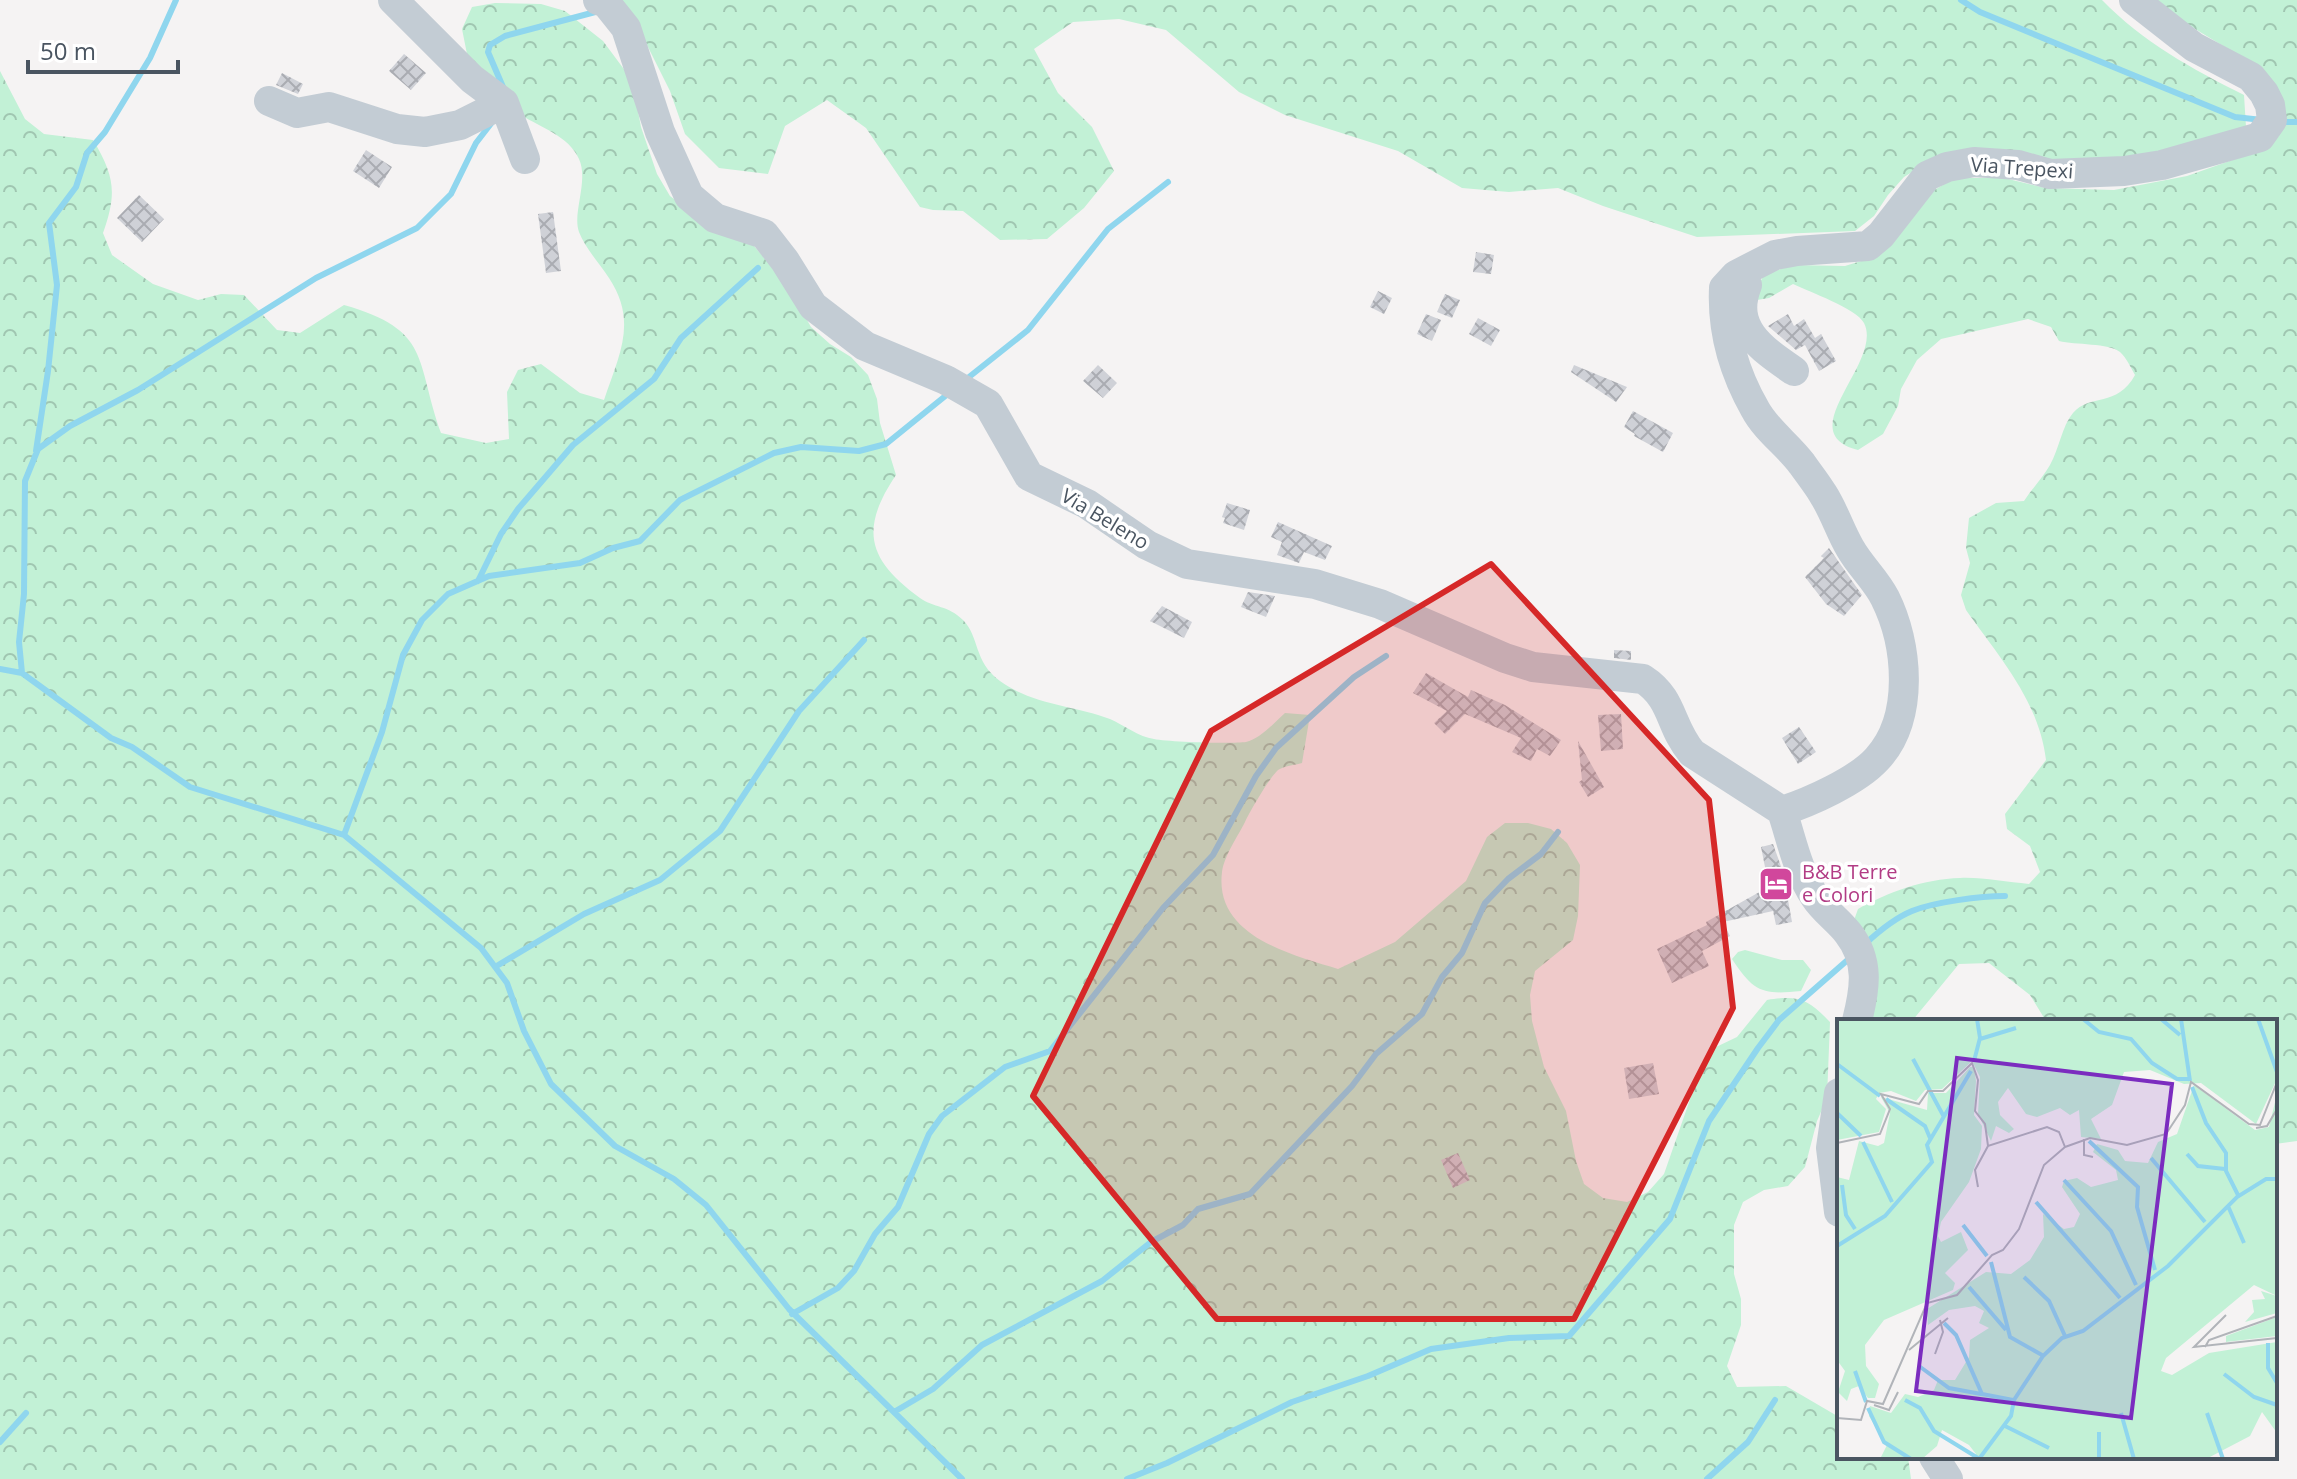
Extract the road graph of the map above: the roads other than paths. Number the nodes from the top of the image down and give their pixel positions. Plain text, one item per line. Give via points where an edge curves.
1 (393, 0) edge
2 (598, 0) edge
3 (2134, 0) edge
4 (269, 101) dead end
5 (504, 103) junction
6 (525, 159) dead end
7 (1755, 264) junction
8 (1794, 371) dead end
9 (1782, 811) junction
10 (1857, 1019) edge
11 (1837, 1107) edge
12 (1837, 1196) edge
13 (1935, 1459) edge
14 (1948, 1479) edge

1 - 5 street via 472,79
2 - 9 street, Via Beleno via 626,28 660,132 689,196 715,218 764,234 813,306 865,346 988,404 1029,476 1187,564 1328,588 1533,667 1643,679 1665,699 1681,740 1692,753
3 - 7 street, Via Trepexi via 2194,47 2251,77 2270,105 2272,120 2260,137 2124,171 2050,174 1974,162 1947,167 1927,176 1868,246 1797,251
4 - 5 street via 297,113 329,107 397,129 425,132 460,125
5 - 6 street
7 - 8 street via 1740,301 1742,318 1758,346
7 - 9 street, Via Trepexi via 1724,288 1724,325 1743,387 1757,413 1824,495 1851,549 1884,597 1900,635 1904,670 1897,724 1879,756 1866,769
9 - 10 street via 1798,866 1815,899 1861,954 1866,973
11 - 12 street via 1831,1148
13 - 14 street

